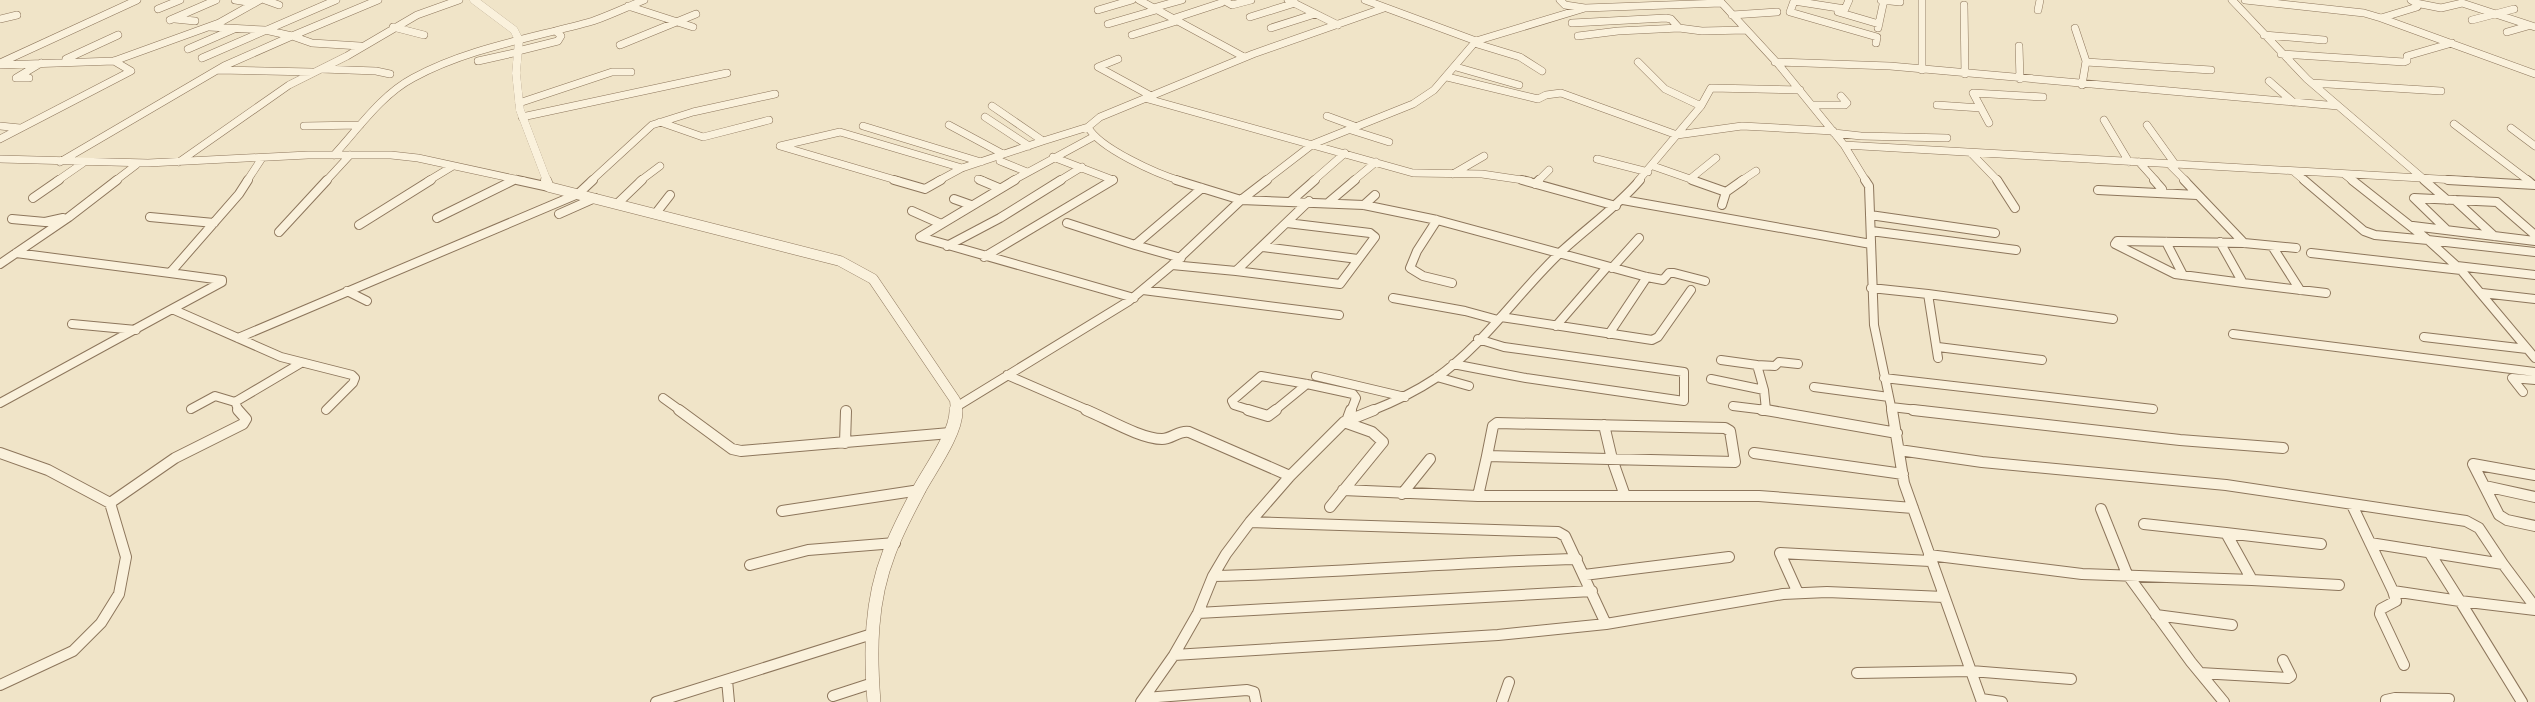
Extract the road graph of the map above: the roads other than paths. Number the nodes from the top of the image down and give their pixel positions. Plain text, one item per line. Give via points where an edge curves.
1 (137, 0) edge
2 (180, 0) edge
3 (216, 0) edge
4 (235, 0) edge
5 (266, 0) edge
6 (336, 0) edge
7 (378, 0) edge
8 (459, 0) edge
9 (477, 0) edge
10 (644, 0) edge
11 (1132, 0) edge
12 (1139, 0) edge
13 (1182, 0) edge
14 (1251, 0) edge
15 (1365, 0) edge
16 (1560, 0) edge
17 (1849, 0) edge
18 (1883, 0) edge
19 (1922, 0) edge
20 (2040, 0) edge
21 (2232, 0) edge
22 (2245, 0) edge
23 (2476, 0) edge
24 (1720, 1) edge
25 (257, 2) edge
26 (1222, 2) edge
27 (1292, 2) edge
28 (1900, 2) dead end
29 (2414, 2) edge
30 (2462, 3) junction
31 (279, 5) dead end
32 (1964, 5) dead end
33 (628, 6) junction
34 (1384, 8) junction
35 (158, 9) dead end
36 (1155, 9) junction
37 (1586, 9) junction
38 (2514, 9) dead end
39 (1098, 10) dead end
40 (2038, 10) dead end
41 (1845, 11) junction
42 (1777, 12) dead end
43 (696, 14) dead end
44 (1315, 14) junction
45 (2493, 14) junction
46 (17, 15) dead end
47 (1732, 15) junction
48 (1250, 17) dead end
49 (2381, 18) junction
50 (0, 19) edge
51 (1174, 20) junction
52 (2472, 20) dead end
53 (195, 21) dead end
54 (1600, 21) junction
55 (677, 22) junction
56 (1572, 23) dead end
57 (1108, 24) dead end
58 (1879, 24) junction
59 (1338, 26) junction
60 (2533, 26) edge
61 (209, 27) junction
62 (393, 27) junction
63 (693, 27) dead end
64 (236, 28) junction
65 (1270, 28) dead end
66 (1679, 28) junction
67 (2075, 28) dead end
68 (265, 30) junction
69 (1746, 30) junction
70 (556, 31) junction
71 (2507, 32) dead end
72 (1132, 34) dead end
73 (118, 35) dead end
74 (424, 35) dead end
75 (2264, 35) junction
76 (292, 36) junction
77 (1578, 36) dead end
78 (519, 40) junction
79 (2324, 40) dead end
80 (1475, 42) junction
81 (2452, 44) junction
82 (620, 45) dead end
83 (361, 46) junction
84 (2019, 46) dead end
85 (188, 49) dead end
86 (518, 52) junction
87 (2281, 54) junction
88 (1244, 57) junction
89 (202, 58) dead end
90 (1118, 59) dead end
91 (61, 61) junction
92 (114, 61) junction
93 (478, 61) dead end
94 (43, 62) junction
95 (1638, 62) dead end
96 (1775, 62) junction
97 (2086, 62) junction
98 (0, 63) edge
99 (1456, 68) junction
100 (1922, 69) junction
101 (218, 70) junction
102 (317, 70) junction
103 (2211, 70) dead end
104 (1542, 71) dead end
105 (1936, 71) junction
106 (631, 72) dead end
107 (727, 73) dead end
108 (390, 74) dead end
109 (1965, 74) junction
110 (2535, 74) edge
111 (1447, 77) junction
112 (2001, 77) junction
113 (29, 78) dead end
114 (2020, 79) junction
115 (1939, 80) dead end
116 (2269, 81) dead end
117 (2312, 83) junction
118 (1519, 85) dead end
119 (2082, 85) junction
120 (1800, 90) junction
121 (2441, 91) dead end
122 (775, 94) dead end
123 (2011, 94) junction
124 (1841, 96) dead end
125 (2043, 97) dead end
126 (1150, 98) junction
127 (2294, 102) junction
128 (519, 103) junction
129 (1812, 105) junction
130 (1937, 105) dead end
131 (992, 106) dead end
132 (1701, 106) junction
133 (2338, 106) junction
134 (1981, 108) junction
135 (1327, 116) dead end
136 (522, 117) junction
137 (985, 117) dead end
138 (769, 120) dead end
139 (2104, 120) dead end
140 (660, 122) junction
141 (1989, 123) dead end
142 (2454, 124) dead end
143 (360, 125) junction
144 (949, 125) dead end
145 (2147, 125) dead end
146 (0, 126) edge
147 (304, 126) dead end
148 (863, 126) dead end
149 (1088, 127) junction
150 (23, 128) junction
151 (1354, 128) junction
152 (2511, 128) dead end
153 (1834, 132) junction
154 (1677, 135) junction
155 (1093, 137) junction
156 (1947, 138) dead end
157 (0, 139) edge
158 (1043, 141) junction
159 (1389, 142) dead end
160 (930, 144) junction
161 (1314, 144) junction
162 (1844, 145) junction
163 (1029, 146) junction
164 (2535, 146) edge
165 (1345, 153) junction
166 (1971, 153) junction
167 (915, 154) junction
168 (334, 155) junction
169 (350, 155) junction
170 (1484, 156) dead end
171 (1001, 157) junction
172 (1053, 157) junction
173 (262, 158) junction
174 (0, 159) edge
175 (1597, 159) dead end
176 (1716, 159) dead end
177 (60, 162) junction
178 (179, 162) junction
179 (981, 162) junction
180 (1376, 162) junction
181 (2129, 162) junction
182 (2139, 162) junction
183 (83, 163) junction
184 (136, 164) junction
185 (2172, 164) junction
186 (453, 166) junction
187 (660, 166) dead end
188 (1082, 167) junction
189 (962, 168) junction
190 (1650, 169) junction
191 (1549, 170) dead end
192 (1756, 171) dead end
193 (2293, 171) junction
194 (1027, 172) junction
195 (1453, 174) junction
196 (2344, 174) junction
197 (1690, 178) junction
198 (2423, 178) junction
199 (516, 179) junction
200 (978, 179) dead end
201 (1535, 184) junction
202 (2534, 184) edge
203 (549, 187) junction
204 (999, 188) junction
205 (1202, 188) junction
206 (2162, 189) dead end
207 (2098, 190) dead end
208 (1726, 192) junction
209 (578, 194) junction
210 (670, 195) dead end
211 (1375, 195) dead end
212 (2197, 195) junction
213 (33, 198) dead end
214 (595, 198) junction
215 (954, 199) dead end
216 (1241, 200) junction
217 (2451, 200) junction
218 (1291, 201) junction
219 (1309, 201) junction
220 (1329, 202) junction
221 (618, 203) junction
222 (1620, 203) junction
223 (971, 205) junction
224 (1364, 205) junction
225 (1722, 205) dead end
226 (2015, 208) dead end
227 (912, 211) dead end
228 (656, 213) junction
229 (559, 214) dead end
230 (1870, 215) junction
231 (71, 216) junction
232 (150, 217) dead end
233 (437, 218) dead end
234 (12, 219) dead end
235 (1437, 220) junction
236 (214, 223) junction
237 (939, 223) junction
238 (1067, 223) dead end
239 (1287, 223) junction
240 (359, 225) dead end
241 (2410, 226) junction
242 (2447, 230) junction
243 (1871, 231) junction
244 (279, 232) dead end
245 (1995, 233) dead end
246 (2535, 235) edge
247 (2494, 236) junction
248 (1639, 238) dead end
249 (2428, 240) junction
250 (2535, 241) edge
251 (2166, 242) junction
252 (2220, 242) junction
253 (2244, 243) junction
254 (1871, 244) junction
255 (1135, 245) junction
256 (947, 246) junction
257 (2272, 246) junction
258 (1263, 247) junction
259 (2296, 248) dead end
260 (2016, 250) dead end
261 (2535, 252) edge
262 (16, 253) junction
263 (1559, 254) junction
264 (2311, 254) dead end
265 (984, 257) junction
266 (1181, 258) junction
267 (1358, 259) junction
268 (0, 264) edge
269 (1172, 266) junction
270 (1610, 268) junction
271 (2459, 268) junction
272 (1236, 272) junction
273 (170, 273) junction
274 (2183, 275) junction
275 (2535, 275) edge
276 (1647, 277) junction
277 (1705, 281) dead end
278 (1452, 283) dead end
279 (2243, 283) junction
280 (1871, 288) junction
281 (1143, 290) junction
282 (1691, 290) dead end
283 (2300, 290) junction
284 (347, 291) junction
285 (2326, 293) dead end
286 (2482, 293) junction
287 (1928, 294) junction
288 (1134, 298) junction
289 (1393, 298) dead end
290 (2535, 299) edge
291 (367, 302) dead end
292 (172, 309) junction
293 (1339, 315) dead end
294 (1500, 319) junction
295 (2113, 319) dead end
296 (72, 324) dead end
297 (1556, 326) junction
298 (136, 330) junction
299 (1609, 334) junction
300 (2233, 334) dead end
301 (2424, 337) dead end
302 (238, 338) junction
303 (1478, 339) junction
304 (1938, 347) junction
305 (2528, 349) junction
306 (1938, 358) dead end
307 (2535, 358) edge
308 (1721, 360) dead end
309 (2042, 360) dead end
310 (301, 363) junction
311 (1453, 364) junction
312 (1798, 364) dead end
313 (1758, 365) junction
314 (2535, 372) edge
315 (1007, 375) junction
316 (1316, 376) dead end
317 (1437, 377) junction
318 (1884, 378) junction
319 (1711, 379) dead end
320 (2535, 380) edge
321 (1307, 384) junction
322 (1469, 386) dead end
323 (1814, 387) dead end
324 (1764, 390) junction
325 (2523, 392) dead end
326 (1405, 397) junction
327 (663, 398) dead end
328 (235, 402) junction
329 (1890, 402) junction
330 (0, 403) edge
331 (1732, 406) dead end
332 (956, 407) junction
333 (191, 409) dead end
334 (2153, 409) dead end
335 (326, 410) dead end
336 (846, 411) dead end
337 (1766, 411) junction
338 (1346, 421) junction
339 (1604, 425) junction
340 (950, 433) junction
341 (1897, 433) junction
342 (845, 443) junction
343 (2283, 448) dead end
344 (1899, 450) junction
345 (0, 453) edge
346 (1754, 453) dead end
347 (1486, 456) junction
348 (1430, 459) dead end
349 (1612, 459) junction
350 (1903, 474) junction
351 (2535, 475) edge
352 (1290, 476) junction
353 (2485, 486) junction
354 (920, 490) junction
355 (1343, 490) junction
356 (1402, 494) junction
357 (1478, 496) junction
358 (1625, 496) junction
359 (2535, 497) edge
360 (110, 503) junction
361 (2352, 505) junction
362 (1330, 507) dead end
363 (1913, 508) junction
364 (2101, 509) dead end
365 (782, 511) dead end
366 (1250, 522) junction
367 (2144, 524) dead end
368 (2535, 526) edge
369 (2226, 533) junction
370 (895, 543) junction
371 (2370, 543) junction
372 (2320, 544) dead end
373 (2429, 552) junction
374 (1730, 557) dead end
375 (1929, 558) junction
376 (1577, 560) junction
377 (2503, 564) junction
378 (750, 565) dead end
379 (2127, 574) junction
380 (1584, 575) junction
381 (1214, 576) junction
382 (2252, 580) junction
383 (2339, 585) dead end
384 (1592, 591) junction
385 (2393, 591) junction
386 (1798, 593) junction
387 (1944, 597) junction
388 (2460, 601) junction
389 (2535, 609) edge
390 (1198, 613) junction
391 (2156, 615) junction
392 (1606, 624) junction
393 (2232, 625) dead end
394 (872, 634) junction
395 (1174, 655) junction
396 (2283, 660) dead end
397 (2404, 665) dead end
398 (1971, 671) junction
399 (1857, 673) dead end
400 (2200, 674) junction
401 (2071, 679) dead end
402 (727, 680) junction
403 (1509, 682) dead end
404 (873, 683) junction
405 (0, 685) edge
406 (833, 696) dead end
407 (2449, 699) dead end
408 (1143, 700) edge
409 (1981, 701) edge
410 (656, 702) edge
411 (729, 702) edge
412 (874, 702) edge
413 (1256, 702) edge
414 (1502, 702) edge
415 (2002, 702) edge
416 (2224, 702) edge
417 (2386, 702) edge
418 (2522, 702) edge

1 - 98 street
2 - 35 street
3 - 53 street via 171,19
4 - 25 street
5 - 31 street
6 - 68 street
7 - 76 street
8 - 62 street
9 - 78 street via 514,30
10 - 33 street
11 - 39 street
12 - 36 street
13 - 36 street
14 - 26 street via 1232,5
15 - 34 street
16 - 37 street
17 - 41 street
18 - 28 street
18 - 58 street
19 - 100 street
20 - 40 street
21 - 75 street
22 - 49 street
23 - 30 street
24 - 37 street
24 - 47 street
25 - 61 street
26 - 51 street
27 - 44 street
27 - 48 street
29 - 30 street via 2441,8
29 - 49 street via 2417,7
30 - 45 street
32 - 109 street
33 - 55 street
33 - 70 street
34 - 59 street
34 - 80 street
36 - 51 street
36 - 57 street
37 - 54 street
37 - 80 street
38 - 45 street
41 - 58 street
41 - 58 street via 1793,2 1790,12 1876,40
42 - 47 street
43 - 55 street
44 - 59 street
44 - 65 street
45 - 52 street
45 - 60 street
46 - 50 street
47 - 69 street
49 - 81 street
51 - 72 street
51 - 88 street
54 - 56 street
54 - 66 street via 1666,18
55 - 63 street
55 - 82 street
59 - 88 street
60 - 71 street
61 - 64 street
61 - 92 street
62 - 74 street
62 - 83 street
64 - 68 street
64 - 85 street
66 - 69 street
66 - 77 street
67 - 97 street
68 - 76 street
68 - 89 street
69 - 96 street
70 - 78 street
70 - 86 street via 561,36 558,41
73 - 91 street
75 - 79 street
75 - 87 street
76 - 83 street via 312,43
76 - 101 street
78 - 86 street
78 - 143 street via 412,78 392,92
80 - 99 street
80 - 104 street via 1520,57
81 - 87 street via 2408,56 2404,62
81 - 110 street
83 - 102 street
84 - 114 street
86 - 93 street
86 - 128 street
87 - 117 street
88 - 126 street
90 - 126 street via 1098,67
91 - 92 street
91 - 94 street
92 - 150 street via 131,71
94 - 98 street
94 - 113 street via 16,78
95 - 132 street via 1665,88
96 - 100 street
96 - 120 street
97 - 103 street
97 - 119 street
99 - 111 street
99 - 118 street
100 - 105 street
101 - 102 street
101 - 177 street
102 - 108 street
102 - 178 street via 289,85
105 - 109 street
105 - 115 street
106 - 128 street via 612,72
107 - 136 street
109 - 112 street
111 - 151 street via 1413,104
111 - 154 street via 1538,99 1561,93
112 - 114 street
112 - 123 street
114 - 119 street
116 - 127 street
117 - 121 street
117 - 133 street
119 - 127 street
120 - 129 street
120 - 132 street via 1711,88
122 - 140 street
123 - 125 street
123 - 134 street via 1973,93
124 - 129 street via 1845,105
126 - 149 street via 1100,117
126 - 161 street
127 - 133 street
128 - 136 street
129 - 153 street
130 - 134 street
131 - 158 street
132 - 154 street
133 - 198 street
134 - 141 street
135 - 151 street
136 - 203 street
137 - 163 street
138 - 140 street via 703,137
139 - 181 street
140 - 209 street
142 - 202 street
143 - 147 street
143 - 168 street
144 - 171 street
145 - 185 street
146 - 150 street
148 - 160 street
149 - 155 street
149 - 158 street
150 - 157 street
151 - 159 street
151 - 161 street
152 - 164 street
153 - 154 street via 1765,126
153 - 156 street
153 - 162 street
154 - 190 street
155 - 172 street
155 - 205 street via 1111,150 1170,178
158 - 163 street
160 - 167 street
160 - 179 street
161 - 165 street
161 - 216 street
162 - 166 street
162 - 230 street via 1869,186
163 - 171 street
165 - 180 street
165 - 218 street
166 - 181 street
166 - 226 street via 1994,176
167 - 189 street
167 - 189 street via 840,132 780,146 925,189
168 - 169 street
168 - 173 street
169 - 186 street via 395,155
169 - 244 street
170 - 195 street
171 - 179 street
171 - 194 street
172 - 188 street
172 - 194 street
173 - 178 street
173 - 236 street
174 - 177 street
175 - 190 street
176 - 197 street
177 - 183 street
178 - 184 street
179 - 189 street
180 - 195 street via 1413,172
180 - 220 street
181 - 182 street
182 - 185 street
182 - 206 street
183 - 184 street
183 - 213 street
184 - 231 street
185 - 193 street
185 - 212 street
186 - 199 street
186 - 240 street
187 - 221 street
188 - 256 street
188 - 265 street via 1113,180
190 - 197 street
190 - 222 street
191 - 201 street
192 - 208 street
193 - 196 street
193 - 249 street via 2364,231
194 - 204 street
195 - 201 street via 1481,173
196 - 198 street
196 - 241 street
197 - 208 street
198 - 202 street
198 - 217 street
199 - 203 street
199 - 233 street
200 - 204 street
201 - 222 street
203 - 209 street
204 - 223 street
205 - 216 street
205 - 255 street
207 - 212 street
208 - 225 street
209 - 214 street
209 - 284 street
210 - 228 street
211 - 224 street
212 - 253 street
214 - 221 street
214 - 229 street
215 - 223 street
216 - 218 street
216 - 266 street
217 - 242 street via 2414,198
217 - 246 street via 2497,202
217 - 247 street
218 - 219 street
219 - 220 street
219 - 239 street
220 - 224 street
221 - 228 street
222 - 254 street
222 - 263 street
223 - 237 street
224 - 235 street
227 - 237 street
228 - 332 street via 840,261 873,279
230 - 243 street
230 - 245 street
231 - 234 street via 45,222
231 - 262 street
232 - 236 street
235 - 263 street
235 - 278 street via 1410,268 1423,276
236 - 273 street
237 - 256 street via 920,237
238 - 255 street
239 - 258 street
239 - 267 street via 1373,234 1375,237
241 - 242 street
241 - 249 street
242 - 247 street
243 - 254 street
243 - 260 street
247 - 250 street
248 - 270 street
249 - 261 street
249 - 271 street
251 - 252 street
251 - 274 street
251 - 274 street via 2114,243
252 - 253 street
252 - 279 street
253 - 257 street
254 - 280 street
255 - 266 street
256 - 265 street
257 - 259 street
257 - 283 street
258 - 267 street
258 - 272 street
262 - 268 street
262 - 273 street
263 - 270 street
263 - 294 street
264 - 271 street
265 - 288 street
266 - 269 street
267 - 272 street via 1337,284
269 - 272 street
269 - 281 street
270 - 276 street
270 - 297 street
271 - 275 street
271 - 286 street
273 - 292 street via 222,280
274 - 279 street
276 - 277 street via 1663,280 1674,273
276 - 299 street
279 - 283 street
280 - 287 street
280 - 318 street
281 - 288 street
281 - 293 street
282 - 299 street via 1655,339
283 - 285 street
284 - 291 street
284 - 302 street
286 - 290 street
286 - 305 street
287 - 295 street
287 - 304 street
288 - 315 street
289 - 294 street
292 - 298 street
292 - 302 street
294 - 297 street
294 - 303 street
296 - 298 street
297 - 299 street
298 - 330 street
300 - 314 street
301 - 305 street
302 - 310 street
303 - 311 street
303 - 311 street via 1504,347 1684,372 1684,401
304 - 306 street
304 - 309 street
305 - 307 street
308 - 313 street
310 - 328 street
310 - 335 street via 355,378
311 - 317 street
312 - 313 street
313 - 324 street
315 - 332 street
315 - 352 street via 1145,435 1163,439 1189,432
316 - 326 street
317 - 322 street
317 - 326 street
318 - 329 street
318 - 334 street
319 - 324 street
320 - 325 street via 2512,378
321 - 321 street via 1267,417 1232,402 1262,375
321 - 338 street via 1355,396
323 - 329 street
324 - 337 street
326 - 338 street
327 - 342 street via 732,449
328 - 333 street via 215,396
328 - 360 street via 246,419 243,424 175,458
329 - 341 street
329 - 343 street via 2180,440
331 - 337 street
332 - 340 street
336 - 342 street
337 - 341 street
338 - 352 street
338 - 355 street via 1376,434 1383,442
339 - 347 street via 1497,423
339 - 349 street
339 - 349 street via 1725,428 1730,431 1735,462
340 - 342 street
340 - 354 street
341 - 344 street
344 - 350 street
344 - 361 street via 1982,462 2226,485
345 - 360 street via 48,470
346 - 350 street
347 - 349 street
347 - 357 street
348 - 356 street
349 - 358 street
350 - 363 street
351 - 353 street via 2473,464
352 - 366 street
353 - 359 street
353 - 368 street via 2500,517
354 - 365 street
354 - 370 street
355 - 356 street
355 - 362 street
356 - 357 street
357 - 358 street
358 - 363 street via 1759,496
360 - 405 street via 126,557 119,594 101,623 73,651
361 - 371 street
361 - 377 street via 2472,523
363 - 375 street
364 - 379 street
366 - 376 street via 1551,531 1565,536
366 - 381 street
367 - 369 street
369 - 372 street
369 - 382 street
370 - 378 street via 808,550
370 - 394 street via 877,590
371 - 373 street
371 - 385 street
373 - 377 street
373 - 388 street
374 - 380 street
375 - 379 street via 2082,574
375 - 386 street via 1780,553
375 - 387 street
376 - 380 street
376 - 381 street via 1461,562 1322,573
377 - 389 street
379 - 382 street
379 - 391 street
380 - 384 street
381 - 390 street
382 - 383 street
384 - 390 street
384 - 392 street
385 - 388 street
385 - 397 street via 2396,602 2384,606 2380,614
386 - 387 street
386 - 392 street
387 - 398 street
388 - 389 street
388 - 418 street
390 - 395 street
391 - 393 street
391 - 400 street
392 - 395 street
394 - 402 street
394 - 404 street
395 - 408 street
396 - 400 street via 2291,676 2288,678
398 - 399 street
398 - 401 street
398 - 409 street
400 - 416 street
402 - 410 street
402 - 411 street
403 - 414 street
404 - 406 street
404 - 412 street
407 - 417 street via 2395,698
408 - 413 street via 1247,690 1254,692
409 - 415 street

